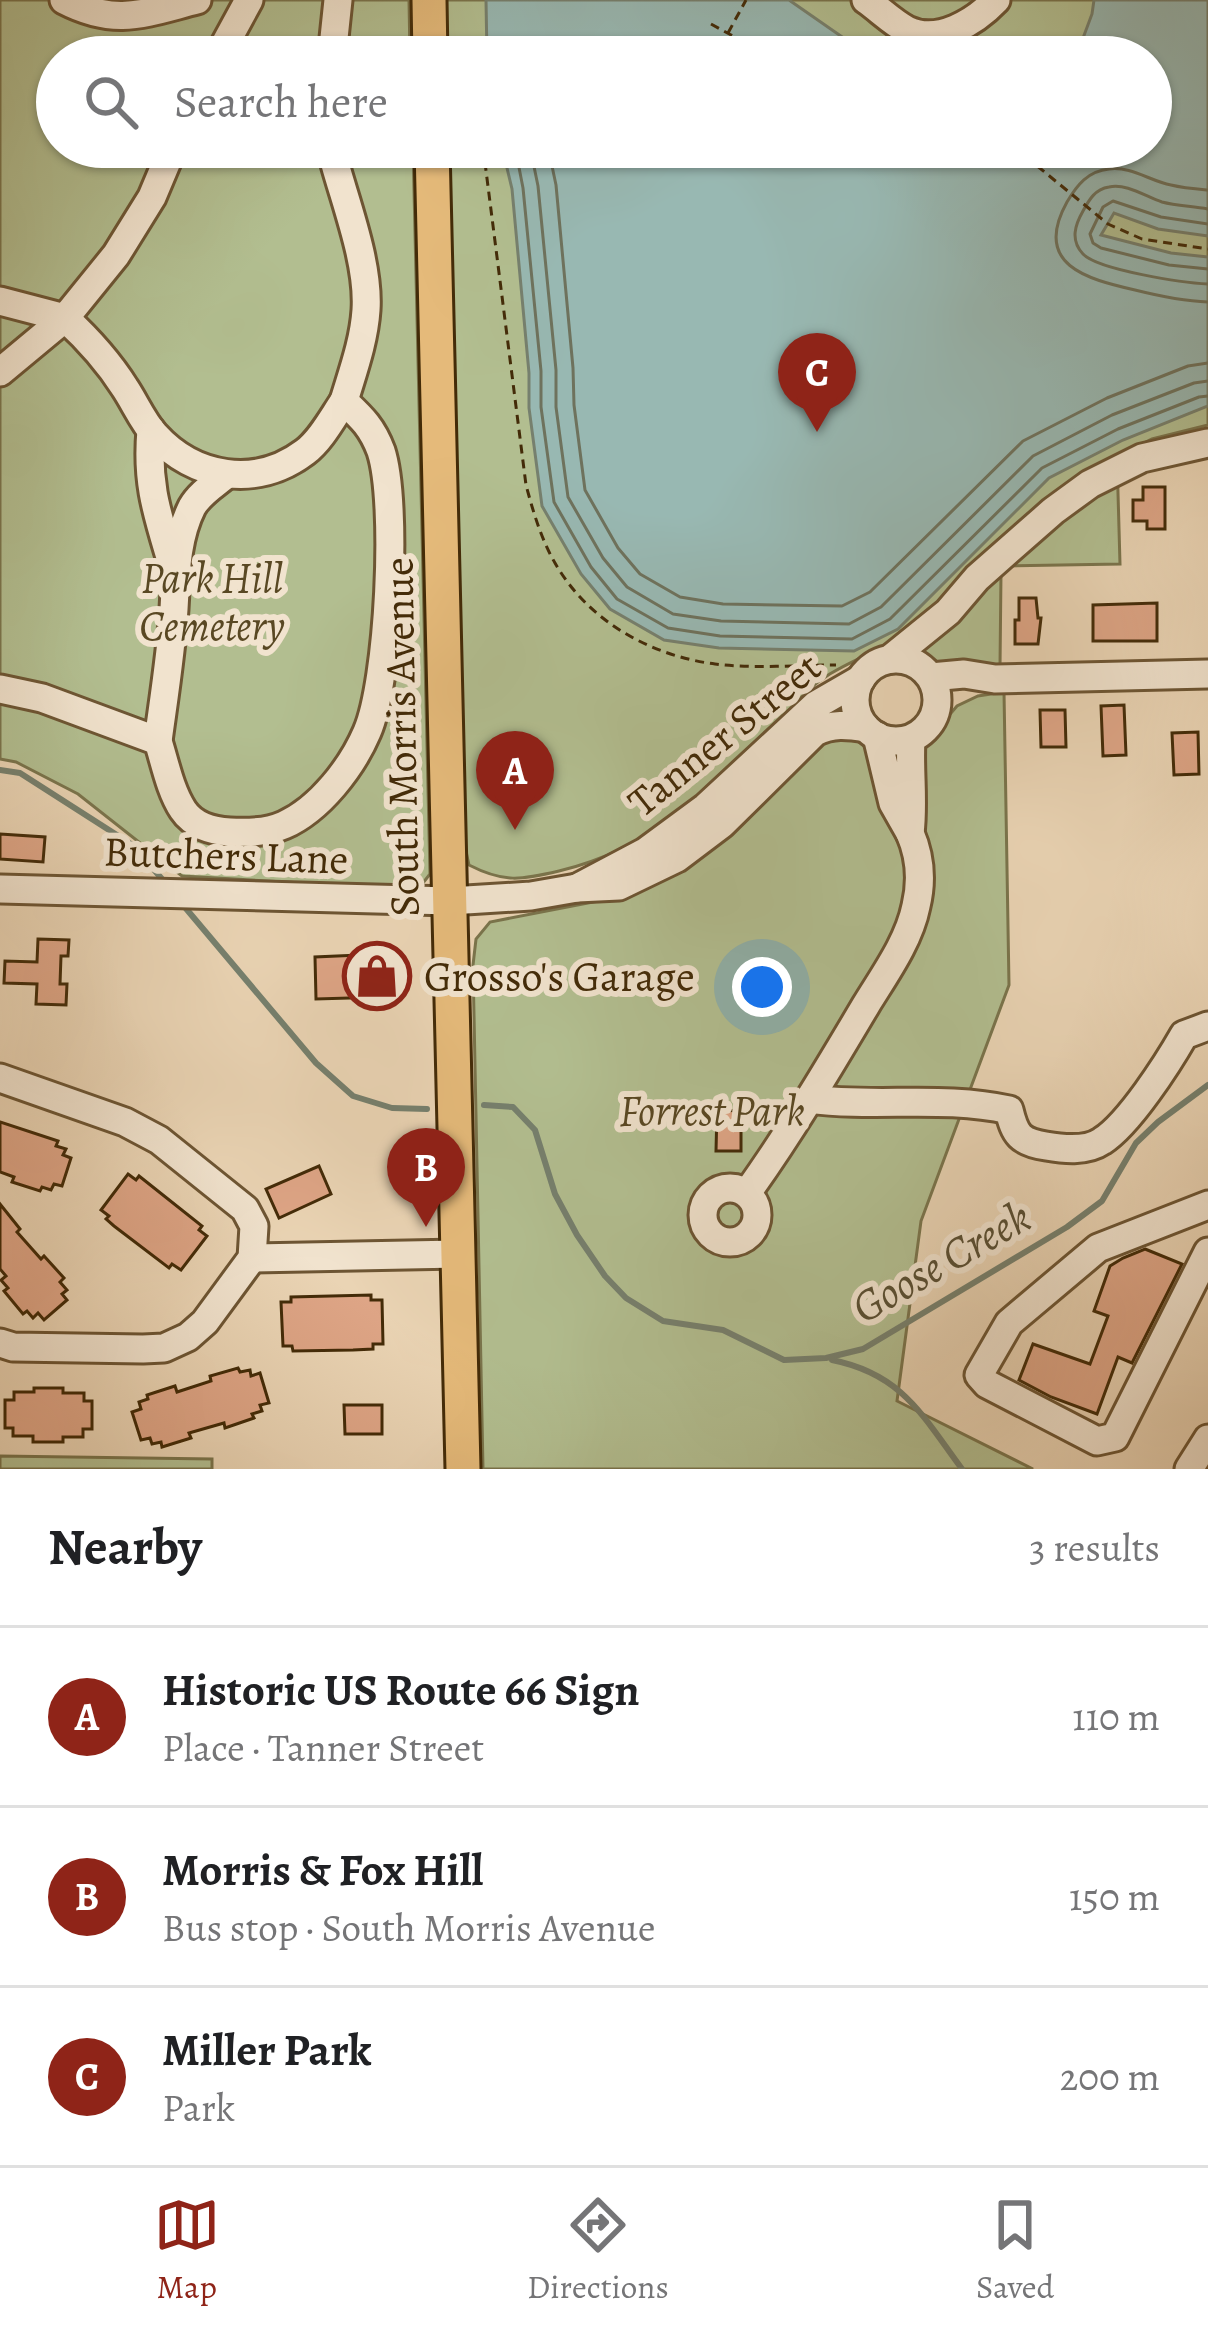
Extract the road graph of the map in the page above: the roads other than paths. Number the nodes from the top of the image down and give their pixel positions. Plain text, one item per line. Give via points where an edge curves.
1 (64, 0) edge
2 (196, 0) edge
3 (249, 0) edge
4 (338, 0) edge
5 (428, 0) edge
6 (866, 0) edge
7 (996, 0) edge
8 (229, 36) edge
9 (334, 36) edge
10 (429, 36) edge
11 (164, 168) edge
12 (336, 168) edge
13 (433, 168) edge
14 (0, 302) edge
15 (65, 318) junction
16 (0, 372) edge
17 (344, 400) junction
18 (151, 430) junction
19 (1208, 443) edge
20 (226, 476) junction
21 (174, 572) junction
22 (948, 612) junction
23 (890, 659) junction
24 (858, 672) junction
25 (1208, 674) edge
26 (929, 675) junction
27 (995, 679) junction
28 (0, 688) edge
29 (937, 709) junction
30 (872, 732) junction
31 (911, 739) junction
32 (158, 741) junction
33 (910, 833) junction
34 (577, 888) junction
35 (0, 889) edge
36 (450, 902) junction
37 (1208, 1026) edge
38 (0, 1078) edge
39 (808, 1099) junction
40 (747, 1193) dead end
41 (1208, 1205) edge
42 (1208, 1252) edge
43 (458, 1253) junction
44 (253, 1258) junction
45 (0, 1343) edge
46 (1208, 1439) edge
47 (463, 1469) edge
48 (1189, 1469) edge

1 - 2 street via 112,16 145,16
3 - 8 street
4 - 9 street
5 - 10 main road
6 - 7 street via 910,32 943,34
11 - 15 street via 116,255
12 - 17 street via 366,308
13 - 36 main road, South Morris Avenue
14 - 15 street
15 - 16 street
15 - 18 street via 94,345
17 - 20 street via 305,452 274,468
17 - 32 street via 371,427 390,491 377,698 348,768 284,825 225,832 199,826 183,811
18 - 20 street via 172,452
18 - 21 street via 155,514
19 - 22 street via 1142,458 1090,484
20 - 21 street via 192,507
21 - 32 street
22 - 23 street
22 - 26 street
23 - 24 street
23 - 26 street
24 - 30 street via 855,705
24 - 34 street, Tanner Street via 691,819
25 - 27 street
26 - 27 street
26 - 29 street
27 - 29 street
28 - 32 street
29 - 31 street
30 - 31 street
30 - 33 street
30 - 34 street, Tanner Street via 849,725 815,732 677,857 619,886
31 - 33 street
33 - 39 street via 919,875 910,927
34 - 36 street, Tanner Street
35 - 36 street, Butchers Lane
36 - 43 main road, South Morris Avenue
37 - 39 street via 1184,1035 1100,1144 1069,1150 1029,1144 1009,1110 982,1104
38 - 44 street via 160,1140 245,1209 254,1226
39 - 40 street
41 - 42 street via 1098,1248 1009,1323 979,1375 1097,1442 1114,1437
43 - 44 street
43 - 47 main road, South Morris Avenue
44 - 45 street via 205,1322 164,1348
46 - 48 street

